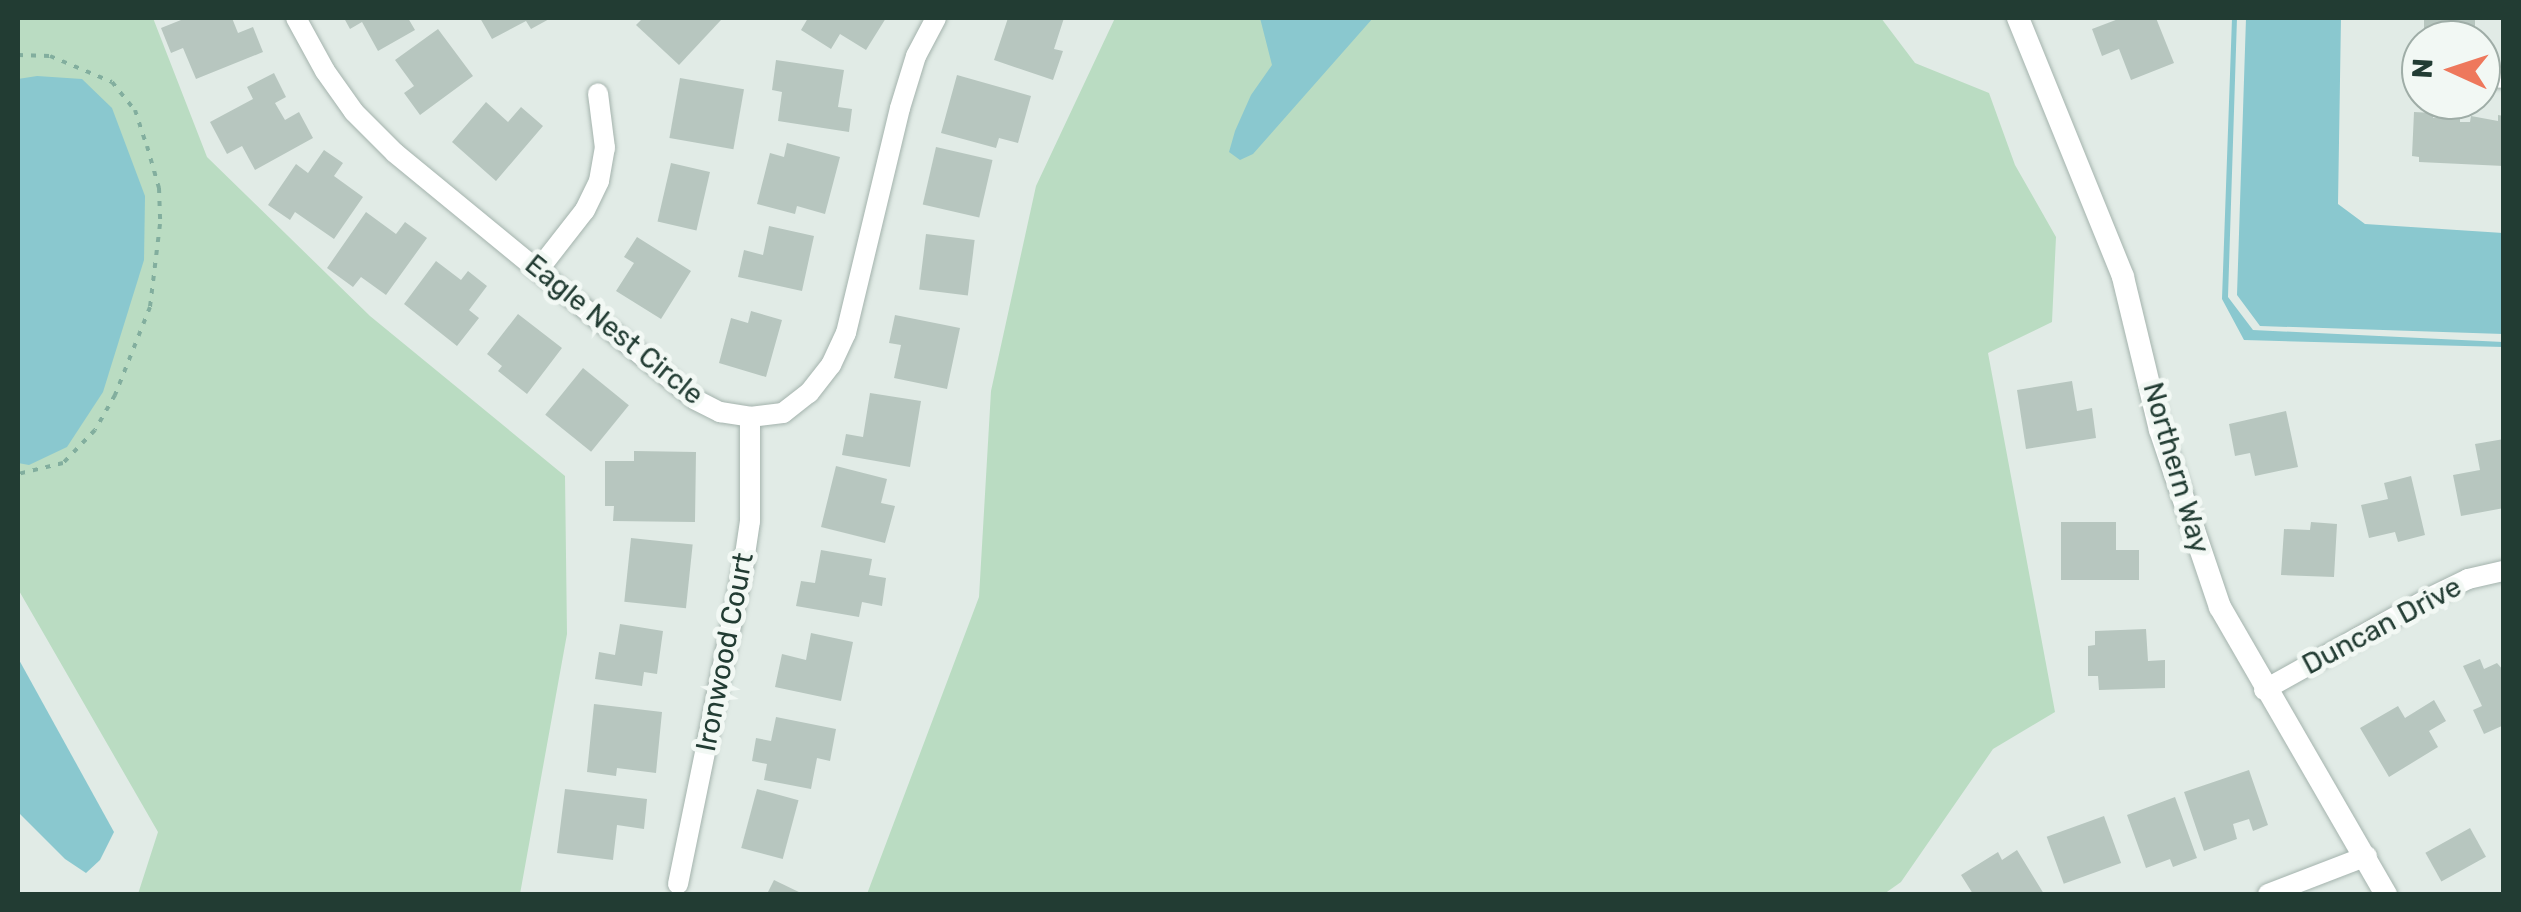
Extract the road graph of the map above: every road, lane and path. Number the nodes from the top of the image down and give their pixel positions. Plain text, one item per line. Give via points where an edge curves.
1 (296, 18) edge
2 (936, 18) edge
3 (2018, 18) edge
4 (18, 56) edge
5 (598, 93) dead end
6 (539, 269) junction
7 (750, 418) junction
8 (18, 474) edge
9 (2504, 571) edge
10 (2264, 690) junction
11 (2366, 856) junction
12 (678, 884) dead end
13 (2268, 894) edge
14 (2386, 894) edge

1 - 6 street, Eagle Nest Circle via 354,112
2 - 7 street via 900,108 846,333 831,366 783,413
3 - 10 street, Northern Way via 2118,263 2185,512 2220,607
4 - 8 path via 50,56 112,82 135,110 160,188 150,307 116,396 63,463
5 - 6 street via 605,148 599,181
6 - 7 street, Eagle Nest Circle via 694,400
7 - 12 street, Ironwood Court via 743,568
9 - 10 street, Duncan Drive via 2429,598
10 - 11 street, Northern Way
11 - 13 street
11 - 14 street, Northern Way

